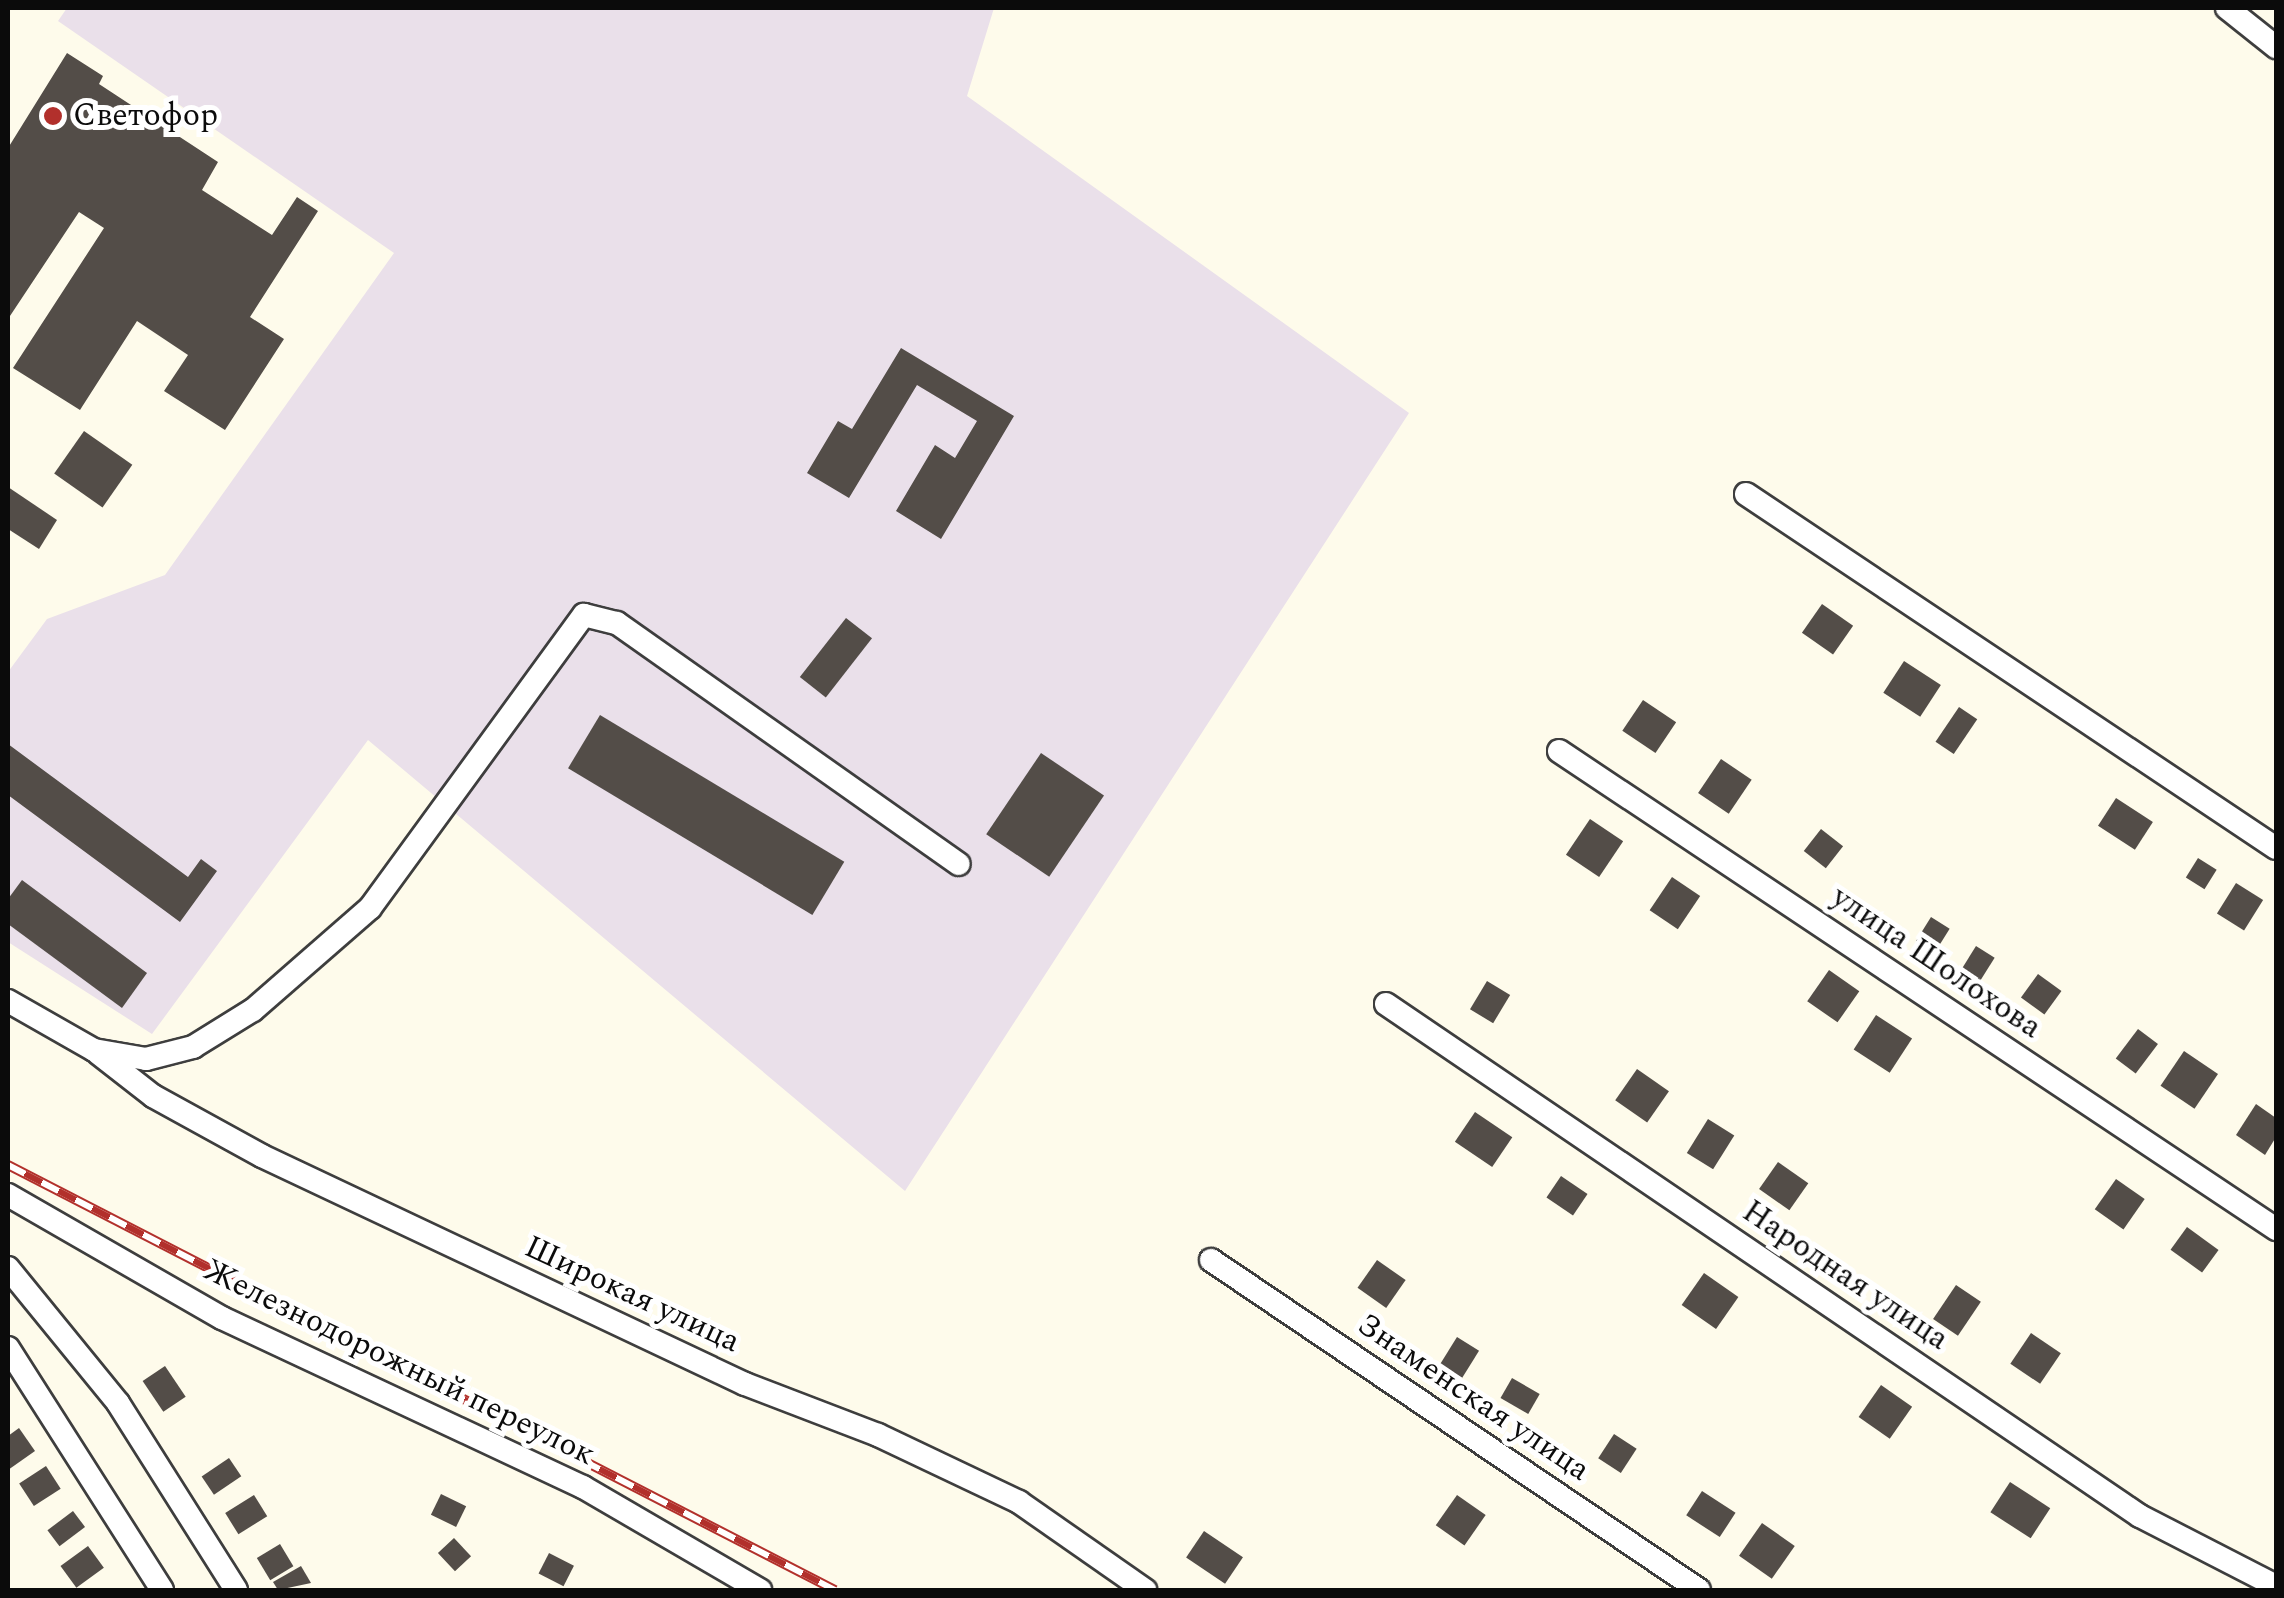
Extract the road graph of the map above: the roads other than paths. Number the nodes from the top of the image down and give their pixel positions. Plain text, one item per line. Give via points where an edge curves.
1 (2227, 8) edge
2 (2276, 47) edge
3 (1746, 494) dead end
4 (1559, 751) dead end
5 (2276, 848) edge
6 (958, 864) dead end
7 (8, 1000) edge
8 (1386, 1004) dead end
9 (94, 1050) junction
10 (8, 1196) edge
11 (2276, 1229) edge
12 (1211, 1260) dead end
13 (8, 1268) edge
14 (8, 1348) edge
15 (2276, 1586) edge
16 (747, 1587) edge
17 (162, 1590) edge
18 (236, 1590) edge
19 (1146, 1590) edge
20 (1699, 1590) edge

1 - 2 street
3 - 5 street
4 - 11 street, улица Шолохова
6 - 9 street via 617,623 584,616 370,908 253,1010 193,1047 146,1060
7 - 9 street
8 - 15 street, Народная улица via 2140,1516
9 - 19 street, Широкая улица via 153,1096 262,1156 745,1384 878,1434 1019,1502
10 - 16 street, Железнодорожный переулок via 222,1318 583,1487
12 - 20 street, Знаменская улица
13 - 18 street via 118,1403
14 - 17 street

